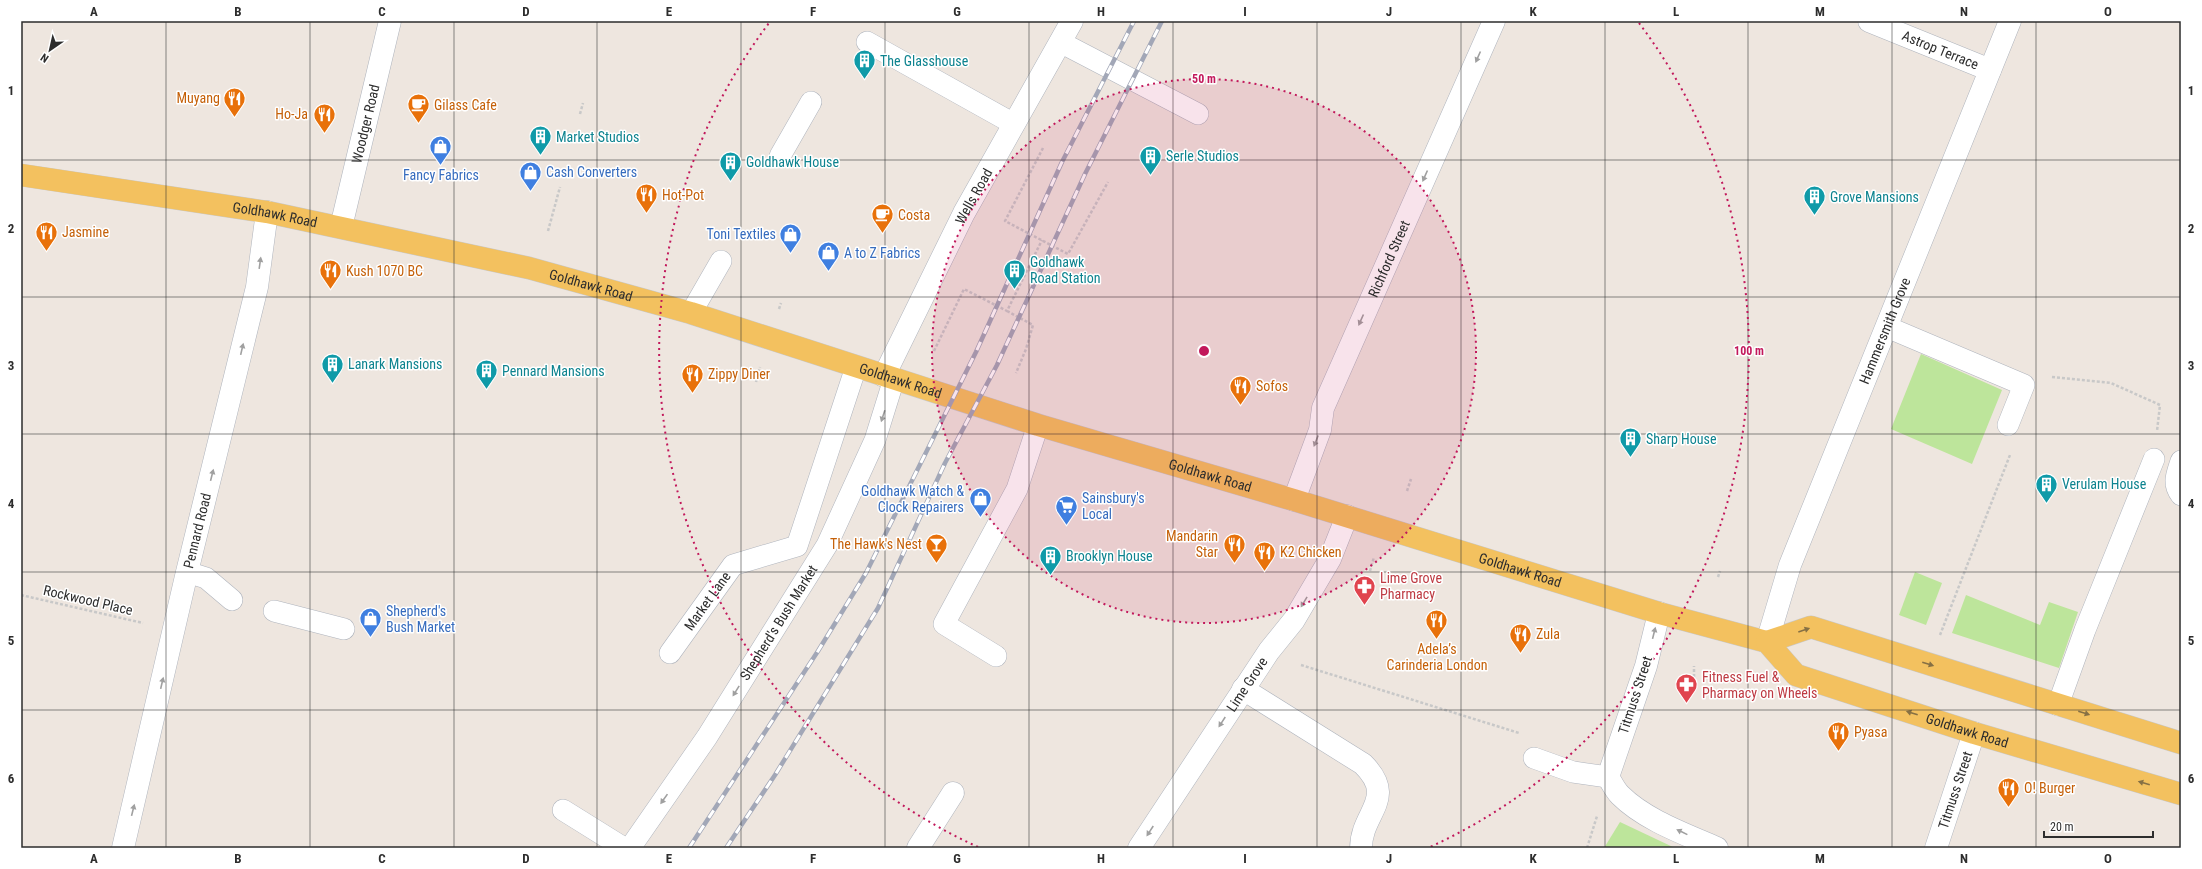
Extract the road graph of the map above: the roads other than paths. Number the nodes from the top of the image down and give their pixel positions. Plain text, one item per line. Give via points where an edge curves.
1 (390, 21) edge
2 (1072, 21) edge
3 (1494, 21) edge
4 (1869, 21) edge
5 (2010, 21) edge
6 (867, 42) dead end
7 (1060, 42) junction
8 (1990, 70) junction
9 (811, 102) dead end
10 (1198, 114) dead end
11 (1014, 124) junction
12 (780, 156) dead end
13 (21, 175) edge
14 (267, 212) junction
15 (341, 227) junction
16 (721, 261) dead end
17 (691, 313) junction
18 (1887, 327) junction
19 (856, 367) junction
20 (889, 377) junction
21 (1038, 425) junction
22 (2008, 425) road end
23 (2154, 459) road end
24 (2181, 461) edge
25 (2181, 495) edge
26 (1294, 500) junction
27 (1347, 516) junction
28 (187, 572) junction
29 (232, 600) dead end
30 (274, 611) dead end
31 (1659, 613) junction
32 (344, 629) dead end
33 (1767, 642) junction
34 (670, 653) dead end
35 (996, 656) dead end
36 (1243, 689) junction
37 (2058, 705) junction
38 (1974, 732) junction
39 (2181, 743) edge
40 (1534, 758) dead end
41 (1608, 777) junction
42 (953, 793) dead end
43 (2181, 794) edge
44 (563, 810) dead end
45 (123, 848) edge
46 (624, 848) edge
47 (630, 848) edge
48 (918, 848) edge
49 (1139, 848) edge
50 (1361, 848) edge
51 (1717, 848) edge
52 (1936, 848) edge

1 - 15 street, Woodger Road
2 - 7 street, Wells Road
3 -> 26 street, Richford Street via 1323,408 1320,430
4 - 8 street, Astrop Terrace
5 - 8 street, Hammersmith Grove
6 - 11 lane
7 - 10 lane
7 - 11 street, Wells Road
8 - 18 street, Hammersmith Grove
9 - 12 lane
11 - 20 street, Wells Road via 964,213
13 - 14 main road, Goldhawk Road
14 - 15 main road, Goldhawk Road
28 -> 14 street, Pennard Road via 257,287
15 - 17 main road, Goldhawk Road via 529,268
16 - 17 lane
17 - 19 main road, Goldhawk Road
18 - 22 lane via 2024,385
18 - 33 street, Hammersmith Grove via 1790,565
19 - 20 main road, Goldhawk Road
19 - 34 lane, Market Lane via 797,546 733,565
20 - 21 main road, Goldhawk Road
20 -> 47 lane, Shepherd's Bush Market via 875,440 827,545 708,738
21 - 26 main road, Goldhawk Road
21 - 35 lane via 1017,489 944,624
23 - 37 lane via 2085,630
24 - 25 lane via 2175,488
26 - 27 main road, Goldhawk Road
27 - 31 main road, Goldhawk Road
27 -> 36 street, Lime Grove via 1325,568 1294,620
28 - 29 lane via 206,578
45 -> 28 street, Pennard Road
30 - 32 lane
31 - 33 main road, Goldhawk Road
41 -> 31 street, Titmuss Street via 1646,666
33 -> 37 main road via 1811,627
38 -> 33 main road, Goldhawk Road via 1796,676
36 -> 49 street, Lime Grove
36 - 50 street via 1363,764 1373,774 1379,790 1376,804 1361,837
37 -> 39 main road
43 -> 38 main road, Goldhawk Road
38 - 52 street, Titmuss Street
40 - 41 lane via 1573,772
51 -> 41 street via 1632,805 1619,794
42 - 48 street
44 - 46 lane

